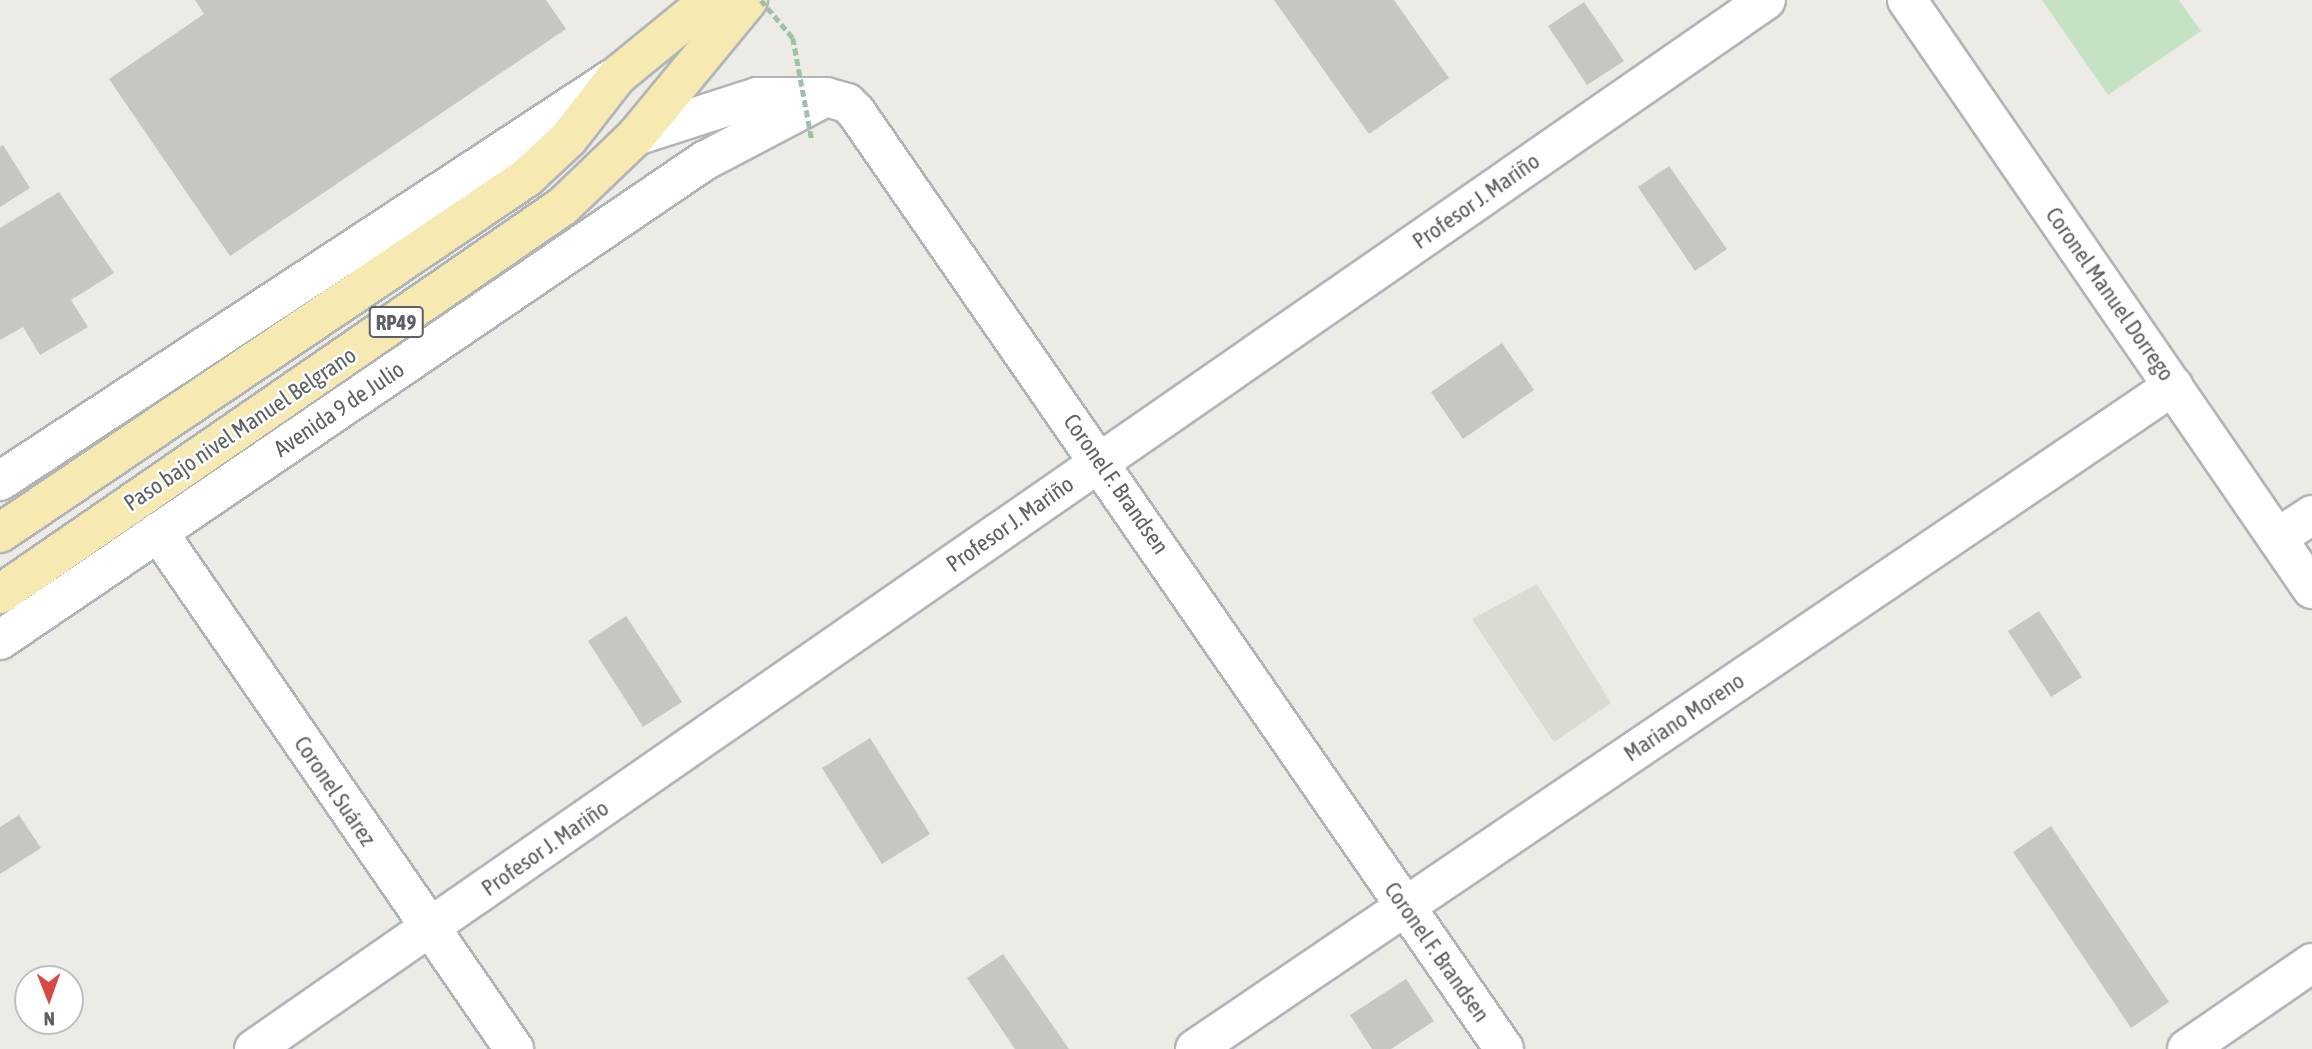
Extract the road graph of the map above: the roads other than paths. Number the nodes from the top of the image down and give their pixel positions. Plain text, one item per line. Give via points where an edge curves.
1 (710, 0) edge
2 (748, 0) edge
3 (1766, 0) edge
4 (1907, 0) edge
5 (617, 76) junction
6 (826, 97) junction
7 (636, 136) junction
8 (2172, 386) junction
9 (1100, 461) junction
10 (0, 481) edge
11 (2312, 515) edge
12 (158, 532) junction
13 (0, 533) edge
14 (2277, 538) junction
15 (2312, 589) edge
16 (0, 594) edge
17 (0, 640) edge
18 (1405, 906) junction
19 (430, 928) junction
20 (2312, 963) edge
21 (254, 1049) edge
22 (514, 1049) edge
23 (1195, 1049) edge
24 (1504, 1049) edge
25 (2187, 1049) edge

1 - 5 main road, RP49
2 - 7 main road, Paso bajo nivel Manuel Belgrano / RP49
3 - 9 street, Profesor J. Mariño
4 - 8 street, Coronel Manuel Dorrego
5 - 10 street
5 - 13 main road, RP49 via 568,139 526,178
6 - 7 street, Coronel F. Brandsen via 757,97
6 - 9 street, Coronel F. Brandsen via 847,103 856,112
6 - 12 street, Avenida 9 de Julio via 704,161
7 - 16 main road, Paso bajo nivel Manuel Belgrano / RP49 via 541,222
8 - 14 street, Coronel Manuel Dorrego
8 - 18 street, Mariano Moreno
9 - 18 street, Coronel F. Brandsen
9 - 19 street, Profesor J. Mariño
11 - 14 street
12 - 17 street, Avenida 9 de Julio
12 - 19 street, Coronel Suárez
14 - 15 street, Coronel Manuel Dorrego
18 - 23 street, Mariano Moreno
18 - 24 street, Coronel F. Brandsen
19 - 21 street, Profesor J. Mariño
19 - 22 street, Coronel Suárez
20 - 25 street

